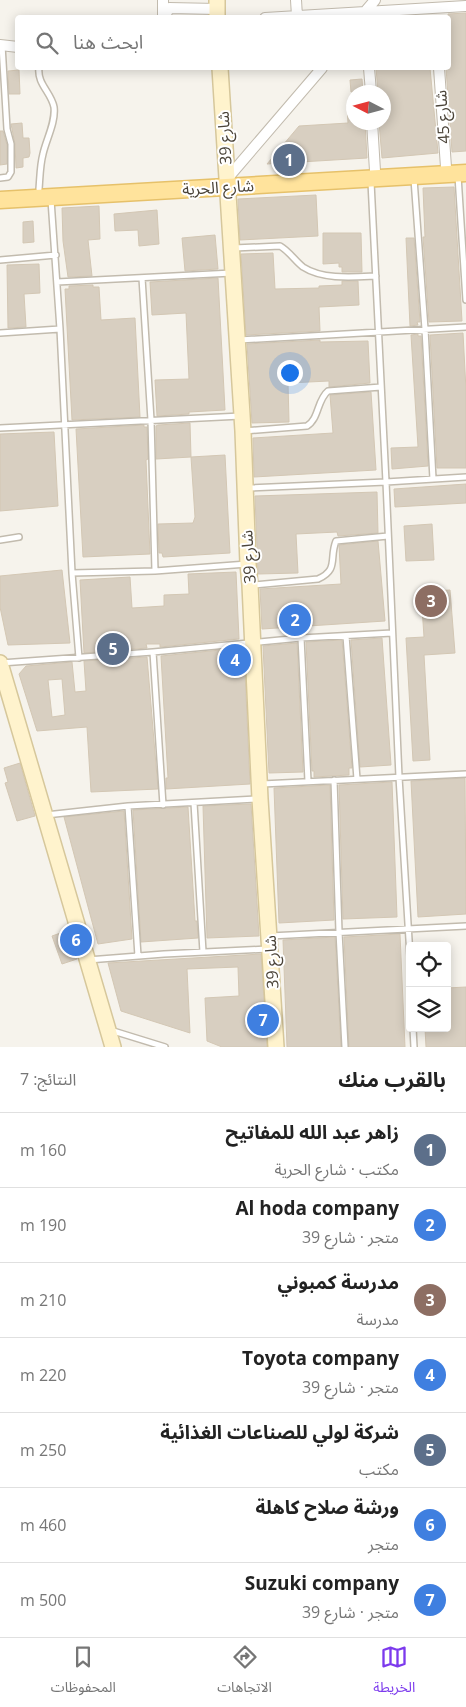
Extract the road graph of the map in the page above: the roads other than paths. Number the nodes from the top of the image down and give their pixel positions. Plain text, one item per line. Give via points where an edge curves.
1 (163, 0) edge
2 (296, 0) edge
3 (466, 6) edge
4 (217, 9) edge
5 (367, 9) edge
6 (435, 13) edge
7 (164, 15) edge
8 (166, 15) edge
9 (297, 15) edge
10 (307, 15) edge
11 (1, 44) edge
12 (15, 46) edge
13 (39, 70) edge
14 (220, 70) edge
15 (320, 70) edge
16 (369, 70) edge
17 (439, 70) edge
18 (370, 85) edge
19 (372, 130) edge
20 (459, 170) edge
21 (372, 174) junction
22 (414, 176) junction
23 (0, 178) edge
24 (226, 184) junction
25 (0, 191) edge
26 (45, 193) junction
27 (0, 200) edge
28 (230, 248) junction
29 (56, 255) junction
30 (0, 260) edge
31 (232, 273) junction
32 (376, 276) junction
33 (142, 278) junction
34 (57, 282) junction
35 (466, 300) edge
36 (466, 326) edge
37 (60, 329) junction
38 (425, 329) junction
39 (379, 331) junction
40 (0, 333) edge
41 (236, 340) junction
42 (381, 387) junction
43 (151, 420) junction
44 (66, 424) junction
45 (242, 424) junction
46 (0, 428) edge
47 (466, 477) edge
48 (433, 479) junction
49 (386, 482) junction
50 (245, 488) junction
51 (388, 536) junction
52 (19, 538) dead end
53 (0, 540) edge
54 (248, 564) junction
55 (156, 571) junction
56 (72, 573) junction
57 (250, 585) junction
58 (392, 633) junction
59 (346, 636) junction
60 (301, 638) junction
61 (254, 642) junction
62 (153, 652) junction
63 (79, 658) junction
64 (0, 663) edge
65 (466, 774) edge
66 (399, 777) junction
67 (357, 779) junction
68 (334, 780) junction
69 (308, 781) junction
70 (260, 792) junction
71 (194, 803) junction
72 (163, 805) junction
73 (128, 806) junction
74 (46, 815) junction
75 (466, 926) edge
76 (408, 930) junction
77 (339, 932) junction
78 (409, 942) edge
79 (270, 943) junction
80 (203, 952) junction
81 (138, 956) junction
82 (88, 960) junction
83 (108, 1029) junction
84 (413, 1032) edge
85 (113, 1047) edge
86 (165, 1047) edge
87 (276, 1047) edge
88 (345, 1047) edge
89 (414, 1047) edge

1 - 7 street
2 - 9 street
3 - 6 street
4 - 8 street via 169,8
5 - 6 street
5 - 10 street
11 - 12 street
11 - 23 lane via 6,128 12,144 11,172 8,177
13 - 26 lane via 54,108 42,155
14 - 24 street, شارع 39
15 - 24 street
16 - 18 street
17 - 20 street, شارع 45
19 - 21 street
20 - 21 main road, شارع الحرية
20 - 22 main road, شارع الحرية
20 - 35 lane
21 - 22 main road, شارع الحرية
21 - 24 main road, شارع الحرية
21 - 32 lane
22 - 38 lane
24 - 26 main road, شارع الحرية
24 - 28 street, شارع 39
25 - 26 main road, شارع الحرية
26 - 27 main road, شارع الحرية
26 - 29 lane
28 - 31 street, شارع 39
28 - 32 lane via 280,246 306,269 340,277
29 - 30 lane
29 - 34 lane
31 - 33 lane
31 - 41 street, شارع 39
32 - 39 lane
33 - 34 lane
33 - 43 lane
34 - 37 lane
36 - 38 lane
37 - 40 lane
37 - 44 lane
38 - 39 lane
38 - 48 lane
39 - 41 lane
39 - 42 lane
41 - 45 street, شارع 39
42 - 45 lane via 328,391 322,397 312,423 307,426
42 - 49 lane
43 - 44 lane
43 - 45 lane
43 - 55 lane
44 - 46 lane
44 - 56 lane
45 - 50 street, شارع 39
47 - 48 lane
48 - 49 lane
49 - 50 lane
49 - 51 lane
50 - 54 street, شارع 39
51 - 57 lane via 336,540 332,568 318,580
51 - 58 lane
52 - 53 lane
54 - 55 lane
54 - 57 street, شارع 39
55 - 56 lane
56 - 63 lane
57 - 61 street, شارع 39
58 - 59 lane
58 - 66 lane
59 - 60 lane
59 - 67 lane
60 - 61 lane
60 - 69 lane
61 - 62 lane
61 - 70 street, شارع 39
62 - 63 lane
62 - 72 lane
63 - 64 lane
64 - 74 street
65 - 66 lane
66 - 67 lane
66 - 76 lane
67 - 68 lane
68 - 69 lane
68 - 77 lane
69 - 70 lane
70 - 71 lane
70 - 79 street, شارع 39
71 - 72 lane
71 - 80 lane
72 - 73 lane
73 - 74 lane
73 - 81 lane
74 - 82 street
75 - 76 lane
76 - 77 lane
76 - 78 lane
77 - 79 lane
77 - 88 lane
79 - 80 lane
79 - 87 street, شارع 39
80 - 81 lane
81 - 82 lane
82 - 83 street
83 - 85 street
83 - 86 lane
84 - 89 lane

